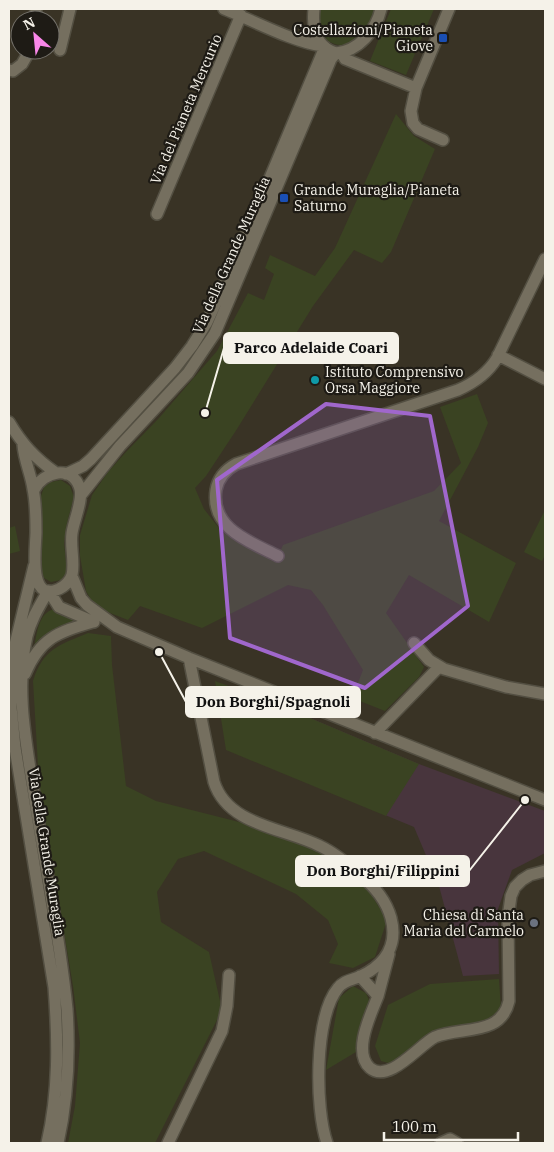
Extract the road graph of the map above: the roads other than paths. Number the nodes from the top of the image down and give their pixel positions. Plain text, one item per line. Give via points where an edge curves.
1 (70, 9) edge
2 (224, 9) edge
3 (314, 9) edge
4 (381, 9) edge
5 (449, 9) edge
6 (241, 15) junction
7 (324, 46) junction
8 (60, 50) dead end
9 (338, 53) junction
10 (24, 60) edge
11 (11, 70) edge
12 (416, 88) junction
13 (443, 140) dead end
14 (158, 214) dead end
15 (545, 259) edge
16 (498, 355) junction
17 (545, 379) edge
18 (9, 422) edge
19 (23, 445) junction
20 (61, 473) junction
21 (34, 490) junction
22 (81, 495) junction
23 (278, 556) dead end
24 (34, 566) junction
25 (72, 576) junction
26 (48, 591) junction
27 (93, 622) junction
28 (117, 627) junction
29 (414, 643) dead end
30 (189, 658) junction
31 (439, 667) junction
32 (22, 680) junction
33 (545, 694) edge
34 (375, 733) junction
35 (12, 740) edge
36 (545, 800) edge
37 (545, 872) edge
38 (390, 952) junction
39 (229, 975) dead end
40 (360, 976) junction
41 (378, 996) junction
42 (47, 1143) edge
43 (58, 1143) edge
44 (168, 1143) edge
45 (328, 1143) edge
46 (441, 1143) edge
47 (456, 1143) edge

1 - 8 street
2 - 6 street
3 - 7 street via 314,31
4 - 9 street via 377,22 366,37 356,46
5 - 12 street
6 - 7 street via 294,38
6 - 14 street, Via del Pianeta Mercurio
7 - 9 street
7 - 20 street, Via della Grande Muraglia via 212,314 175,368 89,461
9 - 12 street
9 - 22 street, Via della Grande Muraglia via 326,71 212,339 188,373 120,446
10 - 11 street
12 - 13 street via 411,111 413,123 422,131
15 - 16 street
16 - 17 street
16 - 23 street via 483,375 462,388 236,464 225,471 218,481 215,495 222,519 239,536
18 - 19 street
19 - 20 street via 41,462
19 - 21 street, Via della Grande Muraglia
20 - 21 street, Via della Grande Muraglia via 42,478
20 - 22 street via 78,483
21 - 24 street, Via della Grande Muraglia
22 - 25 street via 72,535
24 - 26 street via 38,582
24 - 35 street, Via della Grande Muraglia via 12,660
25 - 26 street via 65,586
25 - 28 street via 84,602
26 - 27 street via 59,606
26 - 32 street, Via della Grande Muraglia via 30,626
27 - 28 street
27 - 32 street via 69,628 51,638 34,658
28 - 30 street
29 - 31 street
30 - 34 street
30 - 38 street via 214,782 222,801 251,820 326,849 364,878 377,892 389,914 393,930
31 - 33 street via 506,687
31 - 34 street
32 - 43 street, Via della Grande Muraglia via 27,753 67,1009 68,1080
34 - 36 street
35 - 42 street, Via della Grande Muraglia via 54,987 58,1053
37 - 41 street via 524,878 512,893 508,918 509,1001 505,1012 495,1022 481,1029 435,1038 394,1068 379,1071 367,1064 362,1051
38 - 40 street
38 - 41 street
39 - 44 street via 228,1006 222,1031
40 - 41 street
40 - 45 street via 346,981 337,989 323,1032 318,1072 321,1122
46 - 47 street via 452,1139

